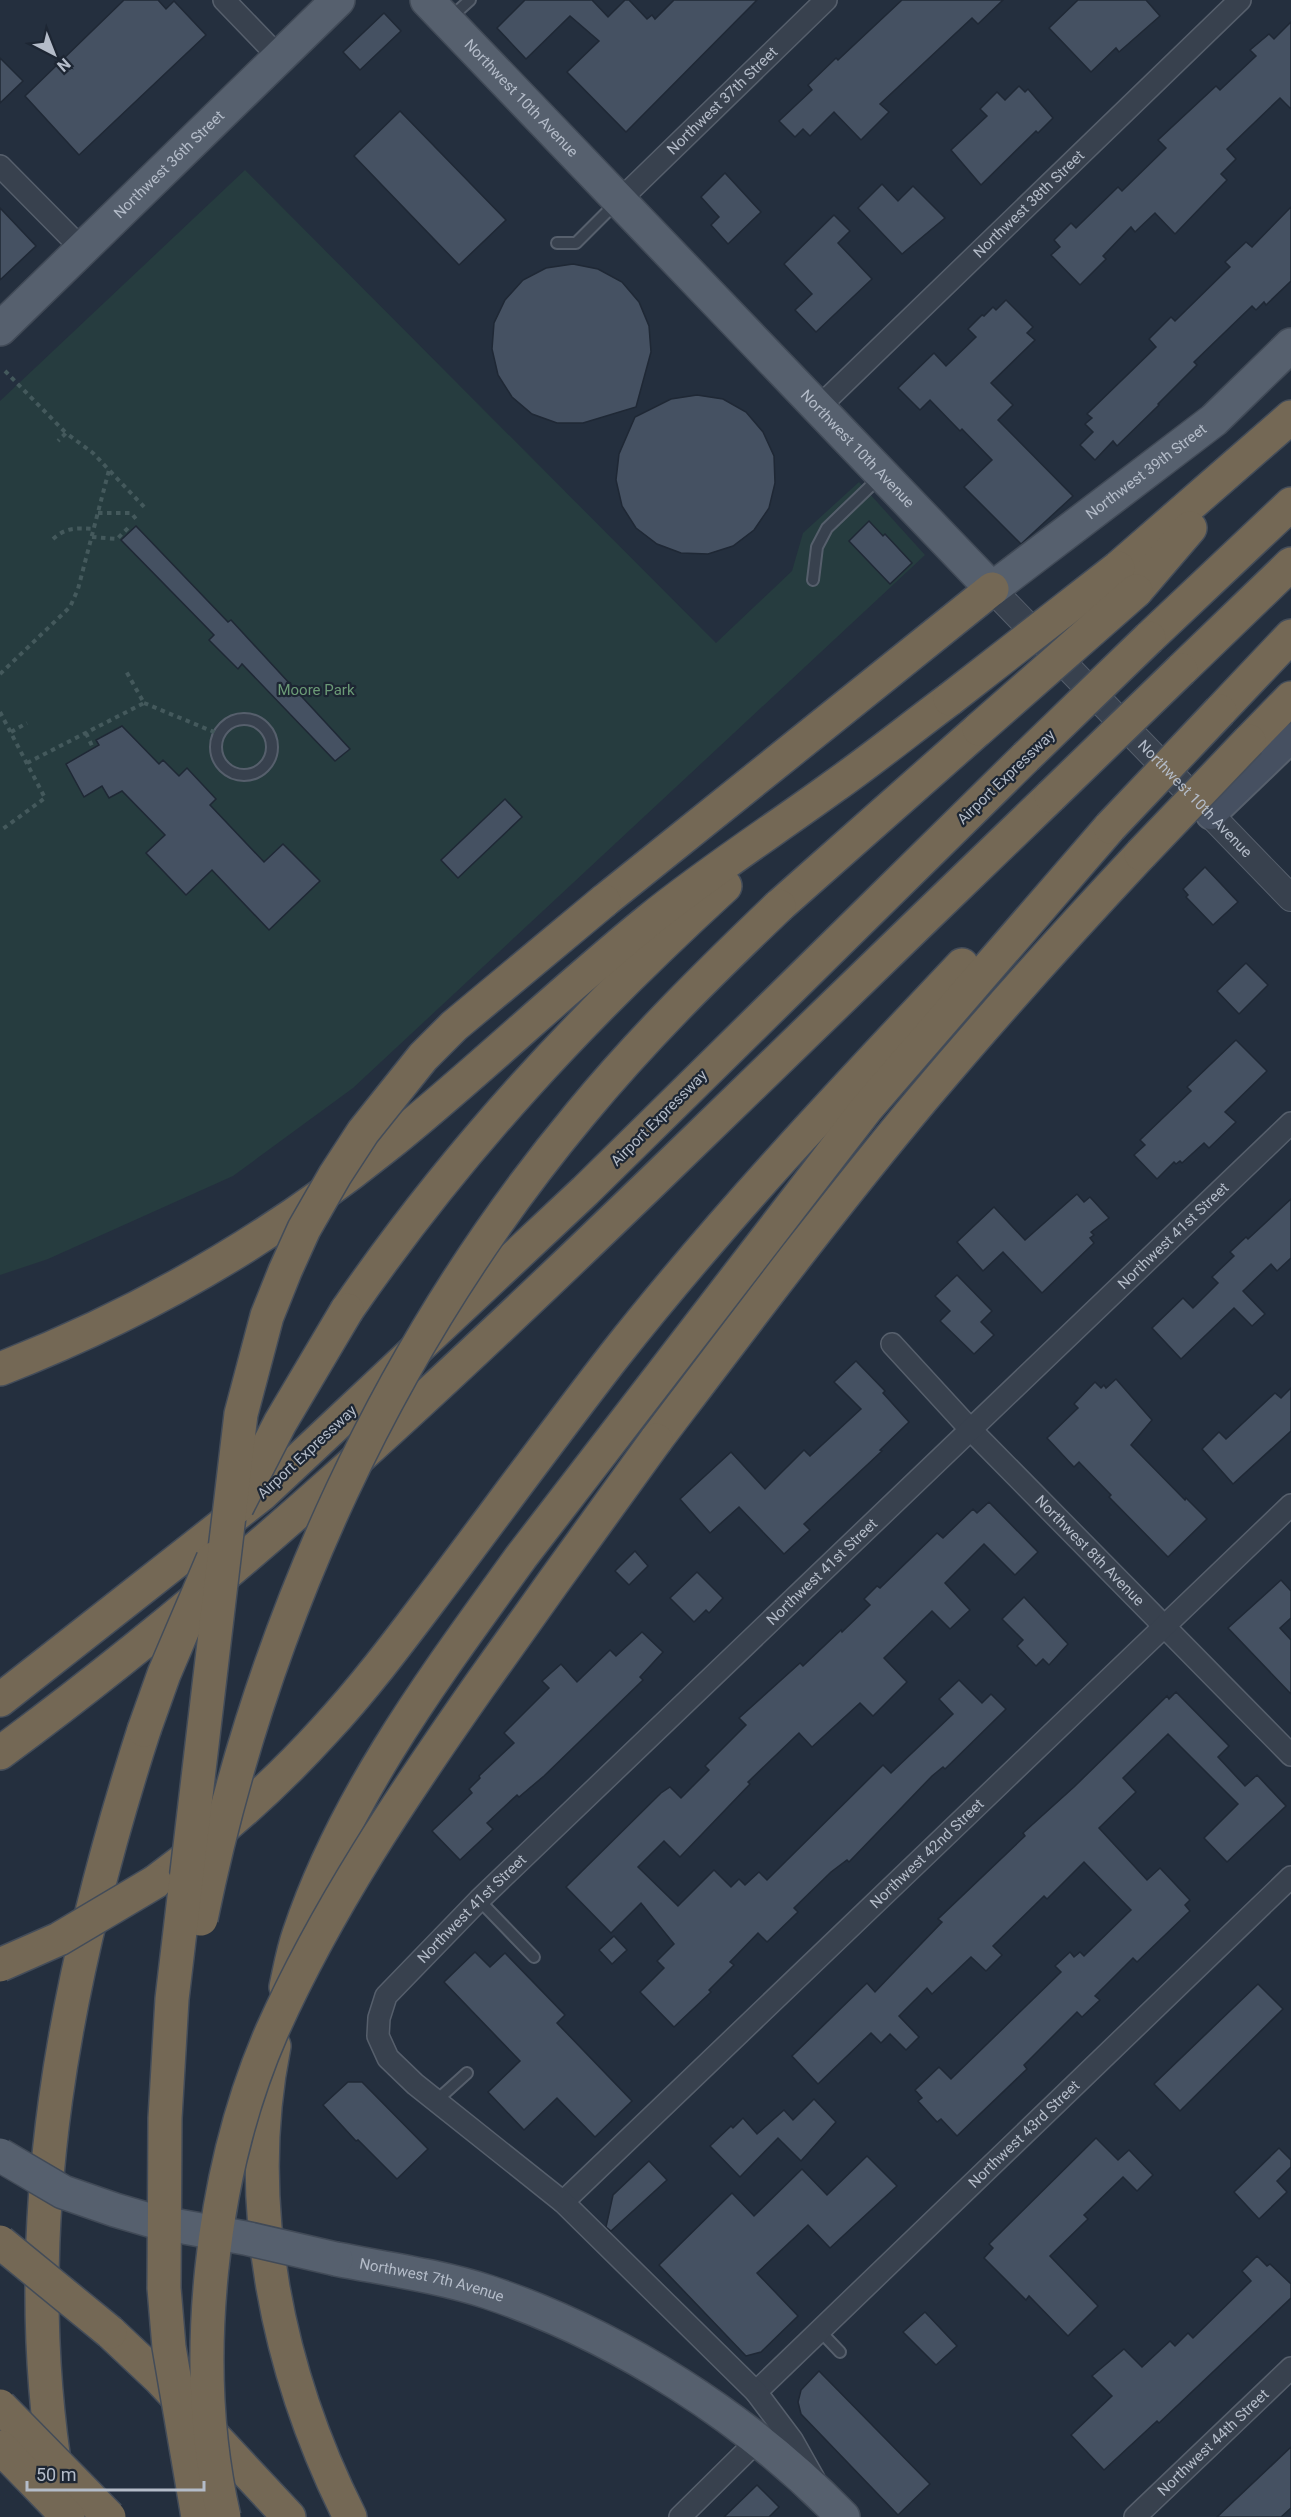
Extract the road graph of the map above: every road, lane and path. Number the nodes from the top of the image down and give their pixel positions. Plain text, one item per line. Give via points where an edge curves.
1 (224, 0) edge
2 (338, 0) edge
3 (826, 0) edge
4 (1240, 0) edge
5 (448, 7) edge
6 (278, 56) junction
7 (0, 166) edge
8 (619, 201) junction
9 (557, 243) dead end
10 (82, 249) junction
11 (0, 329) edge
12 (1291, 345) edge
13 (5, 371) dead end
14 (819, 407) junction
15 (1279, 428) edge
16 (66, 433) junction
17 (58, 441) dead end
18 (109, 470) junction
19 (883, 474) junction
20 (1291, 504) edge
21 (147, 510) dead end
22 (98, 513) junction
23 (137, 520) dead end
24 (129, 527) dead end
25 (94, 529) junction
26 (92, 537) junction
27 (53, 539) dead end
28 (1291, 564) edge
29 (1127, 579) junction
30 (813, 580) dead end
31 (992, 589) junction
32 (1291, 636) edge
33 (126, 670) dead end
34 (0, 674) edge
35 (1291, 698) edge
36 (144, 703) junction
37 (0, 712) edge
38 (27, 723) dead end
39 (10, 732) junction
40 (86, 733) junction
41 (219, 734) junction
42 (1291, 738) edge
43 (93, 748) dead end
44 (27, 763) junction
45 (833, 788) junction
46 (1211, 815) junction
47 (1110, 826) junction
48 (0, 831) edge
49 (1291, 898) edge
50 (1291, 1123) edge
51 (892, 1344) dead end
52 (0, 1369) edge
53 (970, 1428) junction
54 (1291, 1505) edge
55 (1162, 1627) junction
56 (0, 1700) edge
57 (0, 1753) edge
58 (1291, 1755) edge
59 (1291, 1877) edge
60 (479, 1900) junction
61 (534, 1957) dead end
62 (0, 1965) edge
63 (378, 2036) joint
64 (467, 2073) dead end
65 (436, 2101) junction
66 (165, 2118) junction
67 (0, 2155) edge
68 (562, 2202) junction
69 (0, 2242) edge
70 (820, 2331) junction
71 (840, 2352) dead end
72 (1291, 2368) edge
73 (756, 2392) junction
74 (0, 2406) edge
75 (758, 2440) junction
76 (0, 2447) edge
77 (833, 2506) edge
78 (64, 2517) edge
79 (68, 2517) edge
80 (109, 2517) edge
81 (198, 2517) edge
82 (224, 2517) edge
83 (289, 2517) edge
84 (350, 2517) edge
85 (680, 2517) edge
86 (1135, 2517) edge

1 - 6 street
2 - 6 main road, Northwest 36th Street
3 - 8 street, Northwest 37th Street
4 - 14 street, Northwest 38th Street
5 - 8 main road, Northwest 10th Avenue
6 - 10 main road, Northwest 36th Street
7 - 10 street
8 - 9 lane via 576,243
8 - 14 main road, Northwest 10th Avenue
10 - 11 main road, Northwest 36th Street
12 - 31 main road, Northwest 39th Street via 1214,420
13 - 16 path
14 - 19 main road, Northwest 10th Avenue
15 - 29 highway
16 - 17 path
16 - 18 path
18 - 21 path
18 - 22 path
19 - 30 lane via 827,528 818,547
19 - 31 main road, Northwest 10th Avenue
20 - 56 highway, Airport Expressway, bridge via 1026,757 585,1191 262,1494
22 - 23 path via 131,513
22 - 25 path
24 - 26 path via 117,539
25 - 26 path
25 - 27 path via 69,529
26 - 34 path via 69,607
28 - 57 highway, bridge via 433,1392 237,1566
29 - 45 highway, bridge via 950,699
29 - 66 highway, bridge via 979,729 779,906 634,1053 539,1166 443,1303 364,1446 327,1523 261,1691 213,1859
31 - 46 street, Northwest 10th Avenue
31 - 66 highway, bridge via 604,900 454,1026 394,1092 335,1175 304,1229 267,1316 235,1451 172,1999
32 - 47 highway, bridge
33 - 36 path
35 - 82 highway, bridge via 1068,932 917,1105 799,1253 656,1440 442,1738 316,1942 271,2034 248,2099 219,2218 207,2344 208,2401
36 - 40 path
36 - 41 path
37 - 39 path
38 - 39 path
39 - 44 path
40 - 43 path
40 - 44 path
41 - 41 lane via 217,757 228,771 237,774 255,773 272,751 269,733 255,720 236,719
42 - 46 main road
44 - 48 path via 45,798
45 - 52 highway via 716,868 650,920 425,1115 304,1208 155,1299
45 - 78 highway, bridge via 666,939 560,1046 411,1220 347,1310 285,1414 247,1484 188,1614 122,1797 85,1936 50,2139 43,2222 44,2358 47,2408
46 - 49 street, Northwest 10th Avenue
47 - 62 highway, bridge via 993,933 776,1163 620,1349 372,1676 325,1731 232,1822 155,1882 59,1939
47 - 84 highway via 867,1108 521,1557 432,1681 342,1832 299,1934 282,2002 268,2072 263,2184 268,2256 288,2356 315,2439
50 - 53 street, Northwest 41st Street
51 - 53 street, Northwest 8th Avenue
53 - 55 street, Northwest 8th Avenue
53 - 60 street, Northwest 41st Street
54 - 55 street, Northwest 42nd Street
55 - 58 street, Northwest 8th Avenue
55 - 68 street, Northwest 42nd Street
59 - 70 street, Northwest 43rd Street
60 - 61 lane
60 - 63 street, Northwest 41st Street via 386,1996
63 - 65 street, Northwest 7th Avenue via 388,2058
64 - 65 lane
65 - 68 street, Northwest 7th Avenue
66 - 81 highway, bridge via 164,2288 169,2347
67 - 75 main road, Northwest 7th Avenue, bridge via 63,2192 156,2222 421,2275 486,2291 562,2319 661,2375
68 - 73 street, Northwest 7th Avenue
69 - 83 highway, bridge via 110,2332 160,2379
70 - 71 lane
70 - 73 street, Northwest 43rd Street
72 - 86 street, Northwest 44th Street
73 - 77 street, Northwest 7th Avenue
74 - 80 highway, bridge
75 - 77 main road, Northwest 7th Avenue
75 - 85 street
76 - 79 highway, bridge

